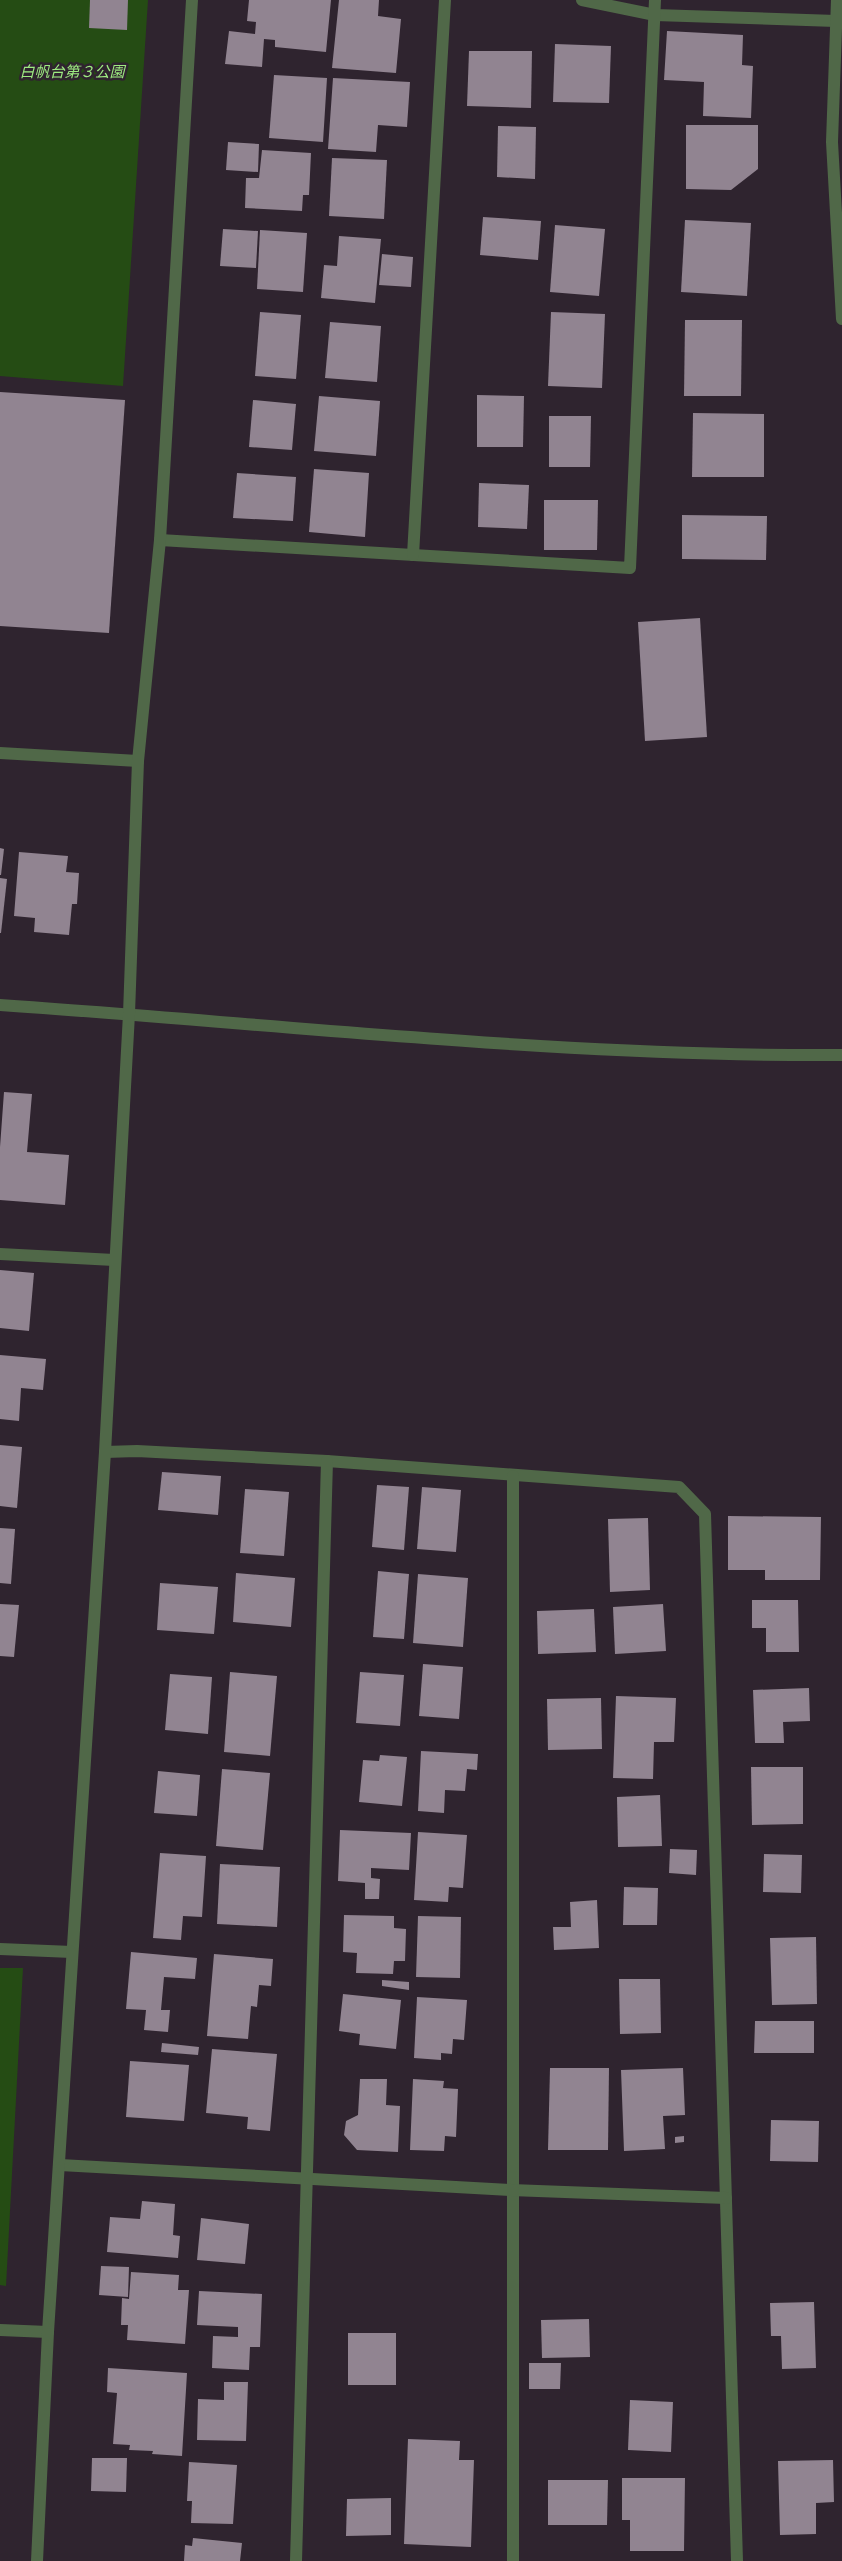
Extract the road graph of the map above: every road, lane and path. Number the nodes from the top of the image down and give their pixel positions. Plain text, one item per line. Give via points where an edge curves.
1 (192, 0) edge
2 (445, 0) edge
3 (582, 0) edge
4 (655, 0) edge
5 (837, 0) edge
6 (654, 15) junction
7 (836, 21) junction
8 (842, 319) edge
9 (160, 540) junction
10 (413, 555) junction
11 (0, 753) edge
12 (138, 761) junction
13 (0, 1005) edge
14 (129, 1014) junction
15 (842, 1055) edge
16 (0, 1254) edge
17 (114, 1260) junction
18 (105, 1452) junction
19 (327, 1461) junction
20 (513, 1476) junction
21 (0, 1949) edge
22 (72, 1952) junction
23 (60, 2164) junction
24 (308, 2180) junction
25 (511, 2190) junction
26 (726, 2198) junction
27 (0, 2330) edge
28 (48, 2332) junction
29 (37, 2561) edge
30 (296, 2561) edge
31 (513, 2561) edge
32 (737, 2561) edge

1 - 9 street
2 - 10 street
3 - 6 street
4 - 6 street
5 - 7 street
6 - 7 street
6 - 10 street via 630,568
7 - 8 street via 832,142
9 - 10 street
9 - 12 street
11 - 12 street
12 - 14 street
13 - 14 street
14 - 15 street via 554,1047
14 - 17 street
16 - 17 street
17 - 18 street
18 - 19 street
18 - 22 street
19 - 20 street
19 - 24 street
20 - 25 street
20 - 26 street via 678,1487 705,1514
21 - 22 street
22 - 23 street
23 - 24 street
23 - 28 street
24 - 25 street
24 - 30 street
25 - 26 street
25 - 31 street
26 - 32 street
27 - 28 street
28 - 29 street

